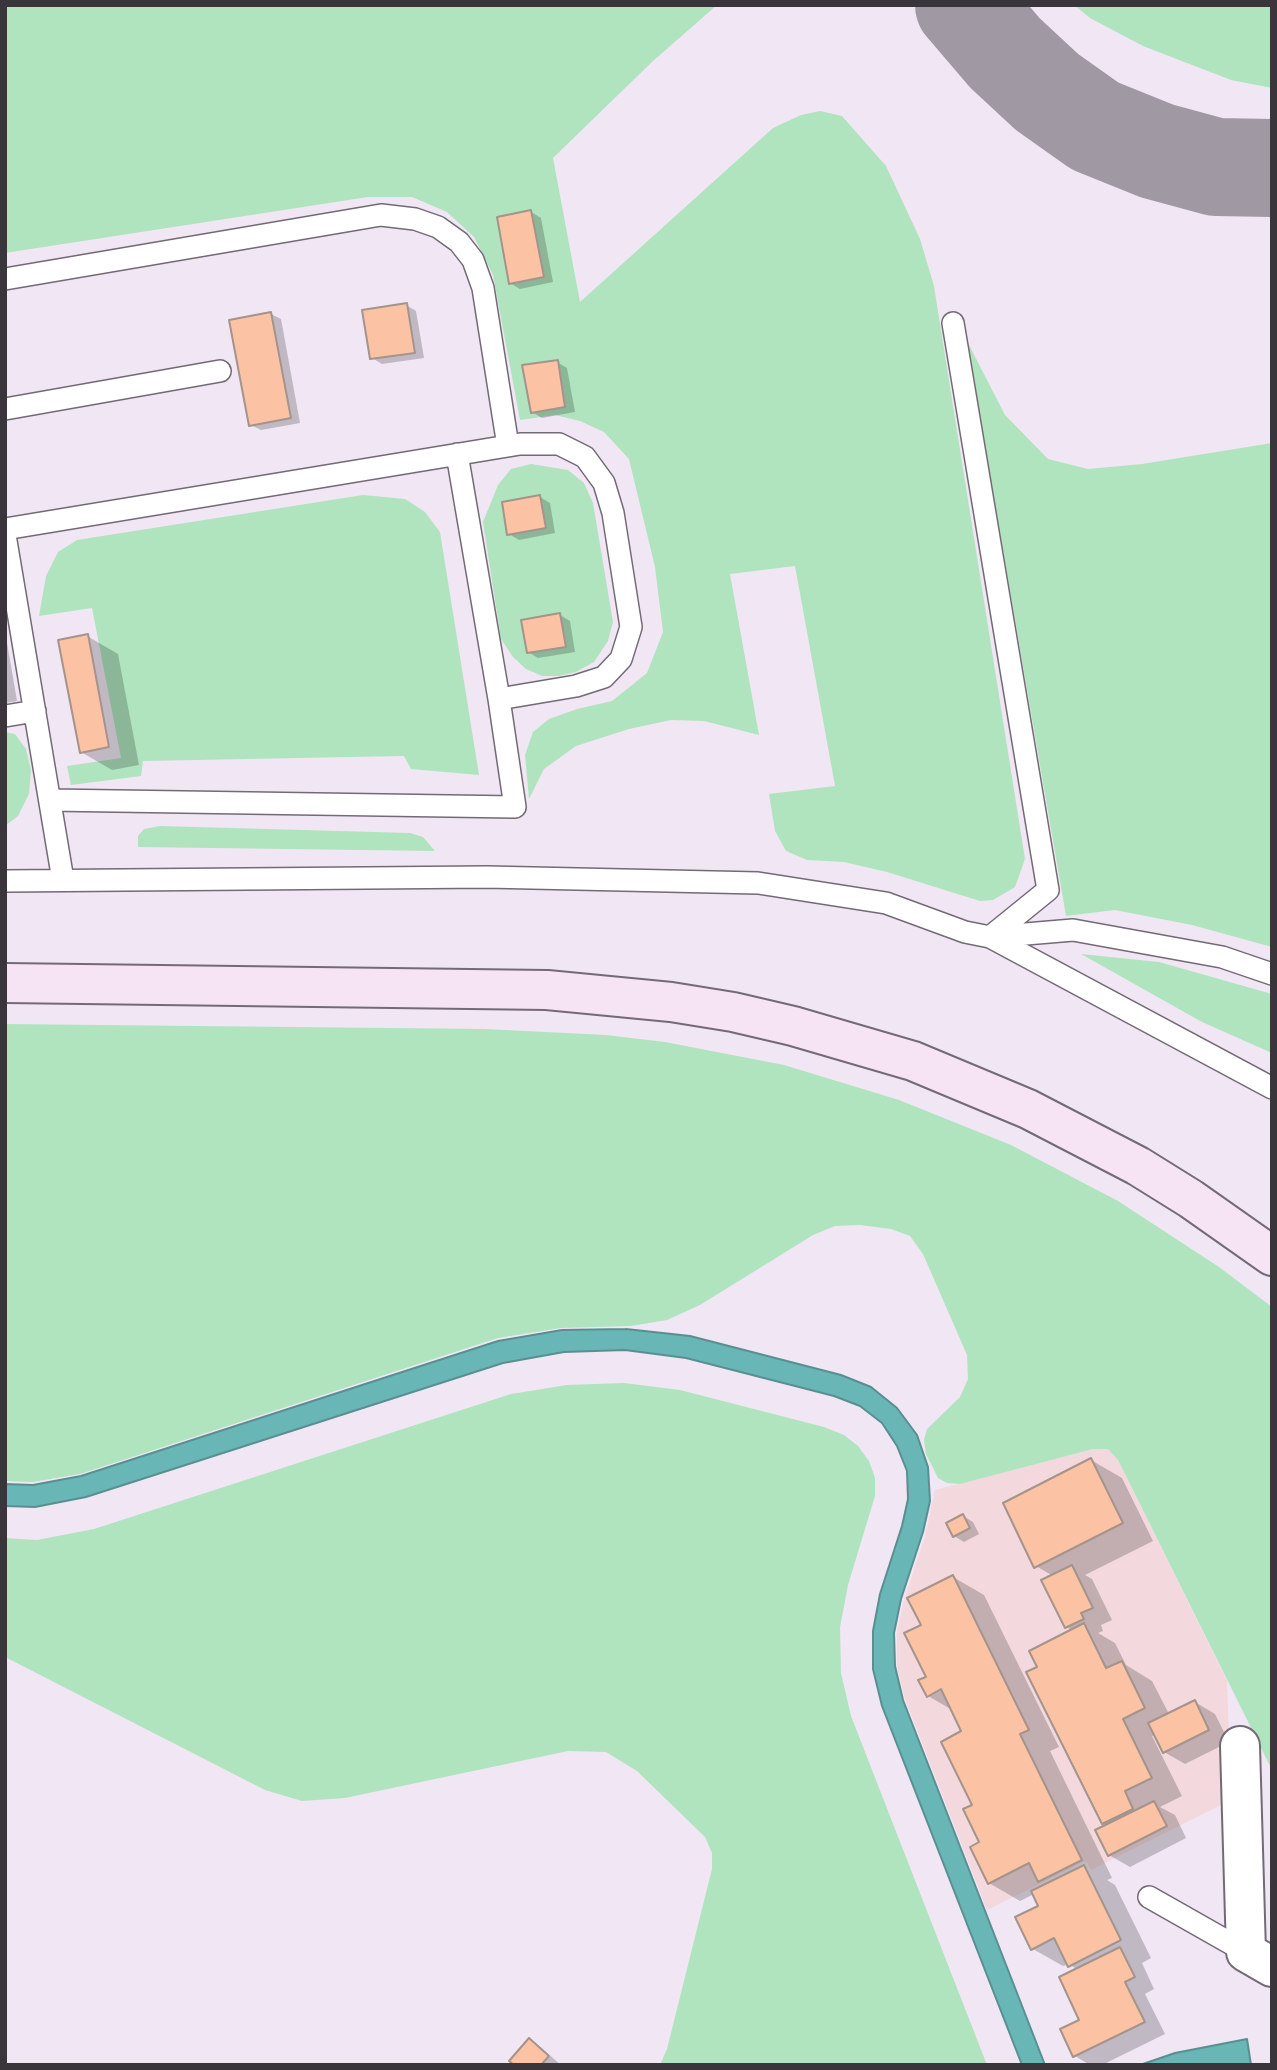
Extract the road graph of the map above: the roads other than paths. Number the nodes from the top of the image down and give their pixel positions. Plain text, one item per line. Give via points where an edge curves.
1 (5, 279) edge
2 (953, 323) dead end
3 (220, 371) dead end
4 (5, 408) edge
5 (508, 446) junction
6 (457, 454) junction
7 (5, 529) edge
8 (5, 535) edge
9 (499, 699) junction
10 (35, 711) junction
11 (5, 716) edge
12 (50, 800) junction
13 (63, 880) junction
14 (5, 881) edge
15 (990, 937) junction
16 (1272, 974) edge
17 (5, 983) edge
18 (1272, 1088) edge
19 (1272, 1256) edge
20 (1240, 1746) dead end
21 (1257, 1824) edge
22 (1149, 1897) dead end
23 (1259, 1960) edge

1 - 5 lane via 382,215 415,219 438,227 472,260 483,288
2 - 15 lane via 1048,890
3 - 4 lane
5 - 6 lane
5 - 9 lane via 559,444 585,457 604,483 631,626 621,659 604,677
6 - 7 lane
6 - 9 lane
8 - 10 lane
9 - 12 lane via 515,807
10 - 11 lane
10 - 12 lane
12 - 13 lane
13 - 14 lane
13 - 15 lane via 487,877 758,883 886,903
15 - 16 lane via 1073,930 1222,957
15 - 18 lane
17 - 19 street via 547,990 733,1012 901,1057 1028,1108 1138,1166
20 - 21 street
21 - 23 street
22 - 23 lane

